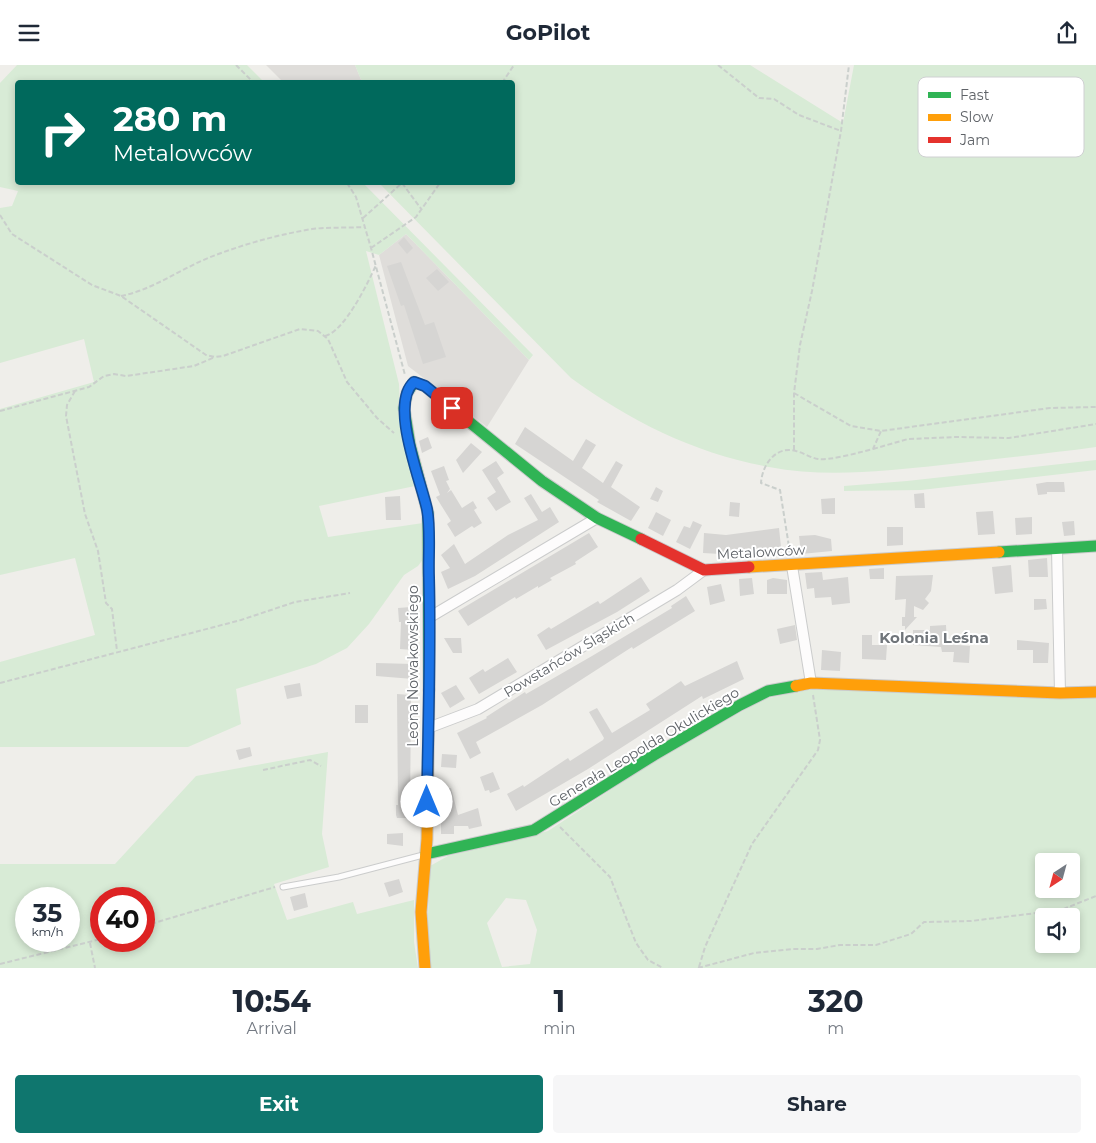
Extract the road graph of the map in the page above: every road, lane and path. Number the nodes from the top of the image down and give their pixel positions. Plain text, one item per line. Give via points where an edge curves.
1 (236, 65) edge
2 (514, 65) edge
3 (718, 65) edge
4 (849, 65) edge
5 (251, 80) edge
6 (504, 80) edge
7 (841, 131) junction
8 (348, 185) edge
9 (400, 185) edge
10 (403, 185) edge
11 (439, 185) edge
12 (422, 211) junction
13 (0, 215) edge
14 (363, 219) junction
15 (365, 227) junction
16 (372, 248) junction
17 (376, 265) junction
18 (121, 296) junction
19 (325, 336) junction
20 (215, 357) junction
21 (408, 387) junction
22 (75, 391) junction
23 (794, 393) junction
24 (1096, 407) edge
25 (0, 411) edge
26 (1096, 424) edge
27 (881, 431) junction
28 (408, 439) junction
29 (873, 449) junction
30 (794, 450) junction
31 (596, 519) junction
32 (1096, 546) edge
33 (1057, 549) junction
34 (792, 565) junction
35 (704, 570) junction
36 (350, 593) dead end
37 (430, 617) junction
38 (118, 652) junction
39 (0, 683) edge
40 (810, 683) junction
41 (1096, 692) edge
42 (1060, 693) junction
43 (428, 728) junction
44 (320, 766) dead end
45 (262, 770) dead end
46 (552, 821) junction
47 (426, 854) junction
48 (282, 887) joint
49 (1096, 896) edge
50 (155, 923) edge
51 (90, 943) edge
52 (92, 952) edge
53 (0, 964) edge
54 (95, 968) edge
55 (425, 968) edge
56 (663, 968) edge
57 (698, 968) edge

1 - 5 path
2 - 6 path
3 - 7 path via 759,97 774,99 799,115
4 - 7 path
7 - 23 path via 800,345
8 - 14 path
9 - 14 path
10 - 12 path
11 - 12 path
12 - 16 path
13 - 18 path via 12,234 92,285
14 - 15 path
15 - 16 path
15 - 18 path via 313,229 260,240 209,258 140,292
16 - 17 path
17 - 19 path via 363,292 333,333
17 - 21 path
18 - 20 path via 198,351
19 - 20 path via 318,331 300,329
19 - 28 path via 348,382 377,418 394,433
20 - 22 path via 194,365 126,376 104,375 89,387
21 - 28 street, Leona Nowakowskiego via 404,412
21 - 31 street, Metalowców via 414,382 425,386 542,481
22 - 25 path
22 - 38 path via 67,405 66,416 85,514 98,551 106,603 112,609
23 - 27 path via 851,426
23 - 30 path
24 - 27 path via 1050,408
26 - 29 path via 1009,438 908,439
27 - 29 path
28 - 37 street, Leona Nowakowskiego via 428,512
29 - 30 path via 819,460
30 - 34 path via 781,451 766,462 762,472 762,483 780,490
31 - 35 street, Metalowców
31 - 37 street
32 - 33 street, Metalowców
33 - 34 street, Metalowców
33 - 42 street
34 - 35 street, Metalowców
34 - 40 street
35 - 43 street, Powstańców Śląskich via 677,590 478,709
36 - 38 path via 295,602 241,620
37 - 43 street, Leona Nowakowskiego
38 - 39 path
40 - 42 street, Generała Leopolda Okulickiego
40 - 46 street, Generała Leopolda Okulickiego via 768,691 740,705 654,755
40 - 57 path via 820,740 818,750 752,844
41 - 42 street, Generała Leopolda Okulickiego
43 - 47 street, Leona Nowakowskiego
44 - 45 path via 310,760
46 - 47 street, Generała Leopolda Okulickiego via 534,830
46 - 56 path via 610,877 636,943 648,960
47 - 48 lane via 339,877
47 - 55 street, Leona Nowakowskiego via 421,903
48 - 50 path via 270,887
49 - 57 path via 1061,910 970,921 924,922 911,934 876,945 764,952
51 - 53 path
52 - 54 path

